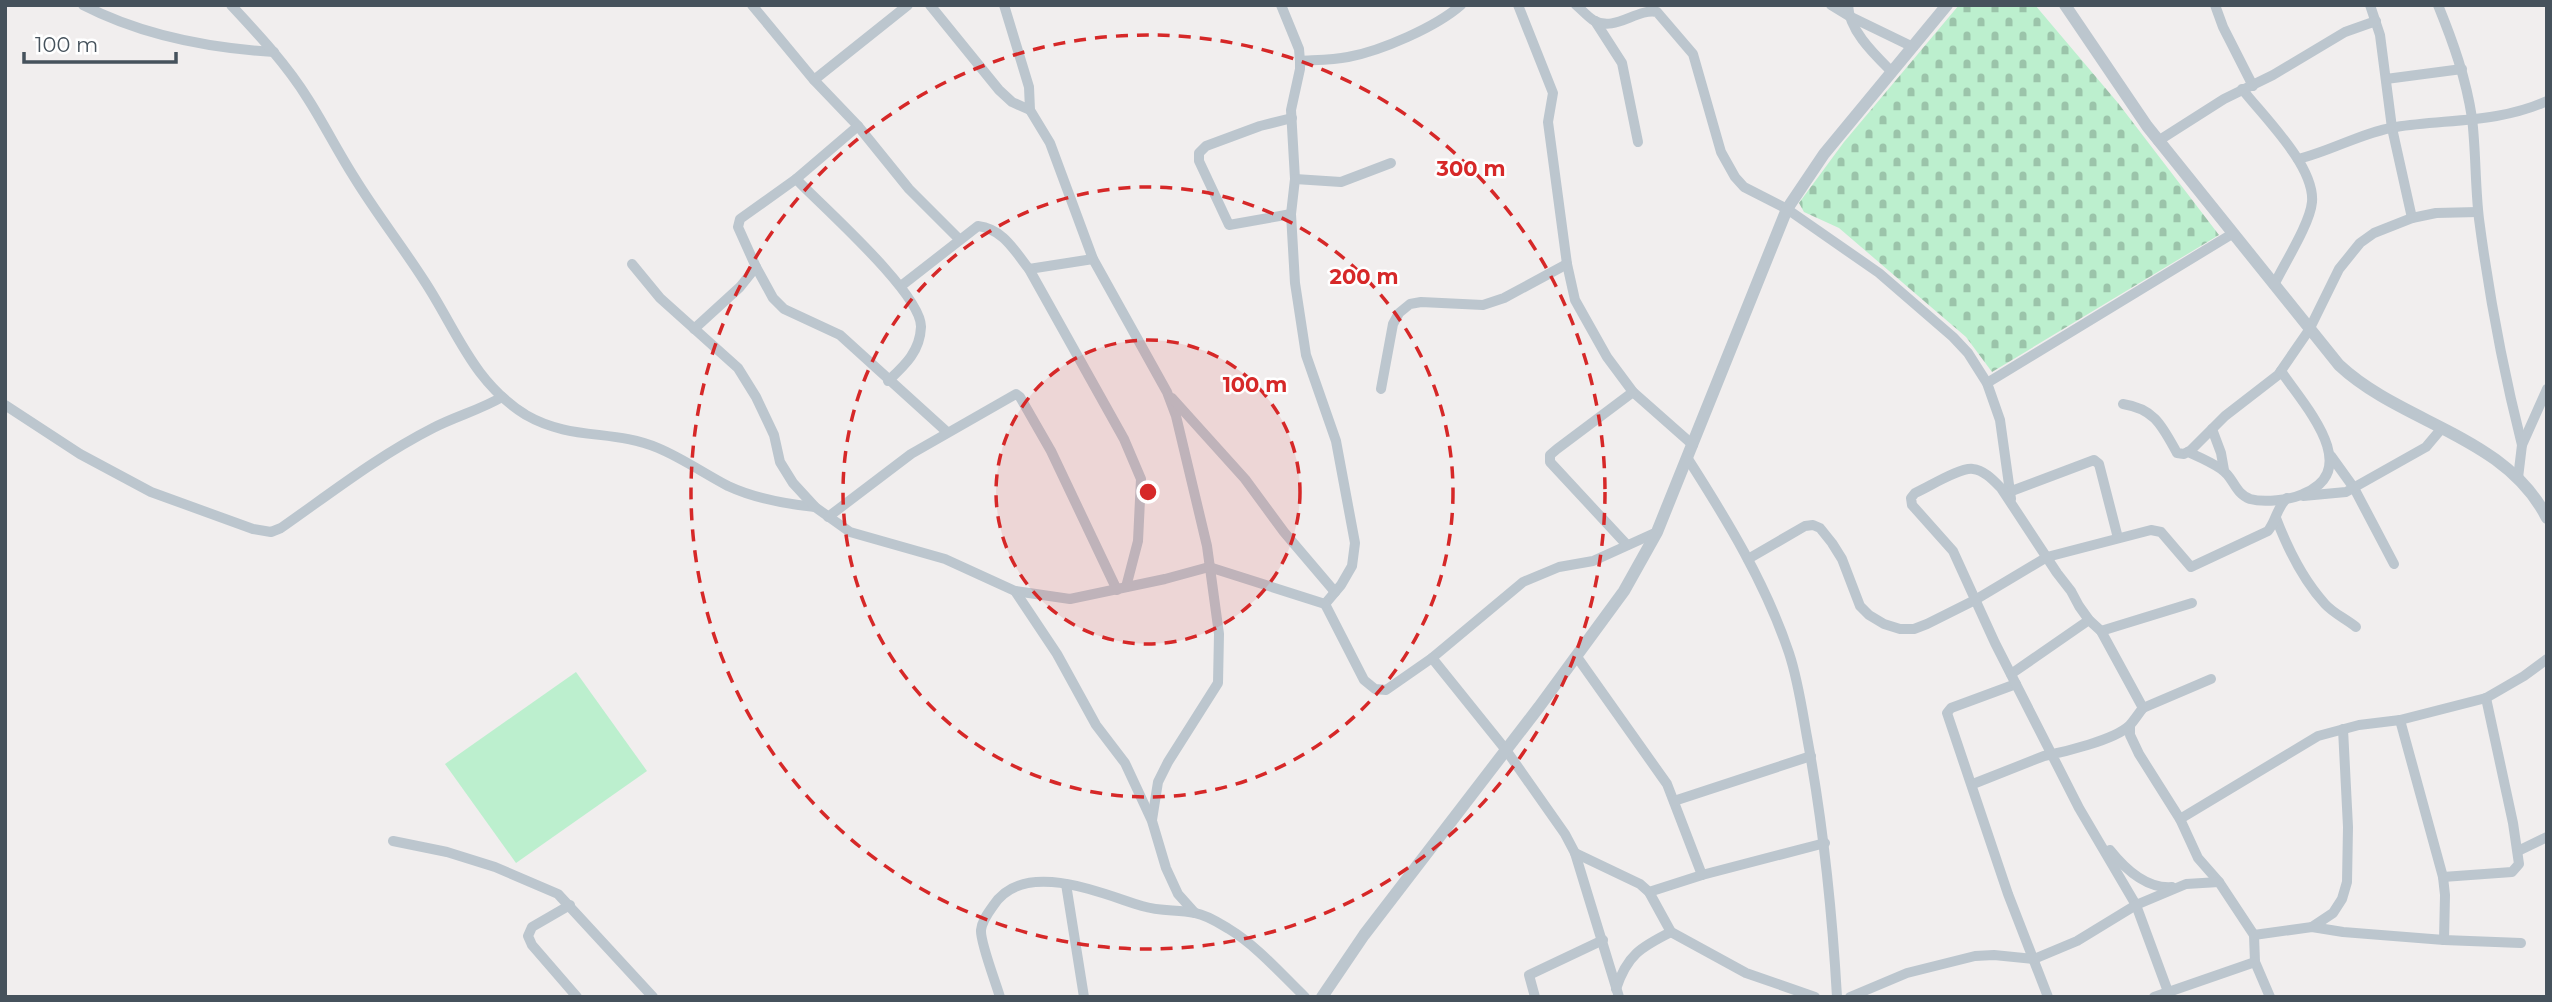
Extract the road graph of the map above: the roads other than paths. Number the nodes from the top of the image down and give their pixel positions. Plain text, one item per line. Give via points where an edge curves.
1 (83, 5) edge
2 (231, 5) edge
3 (752, 5) edge
4 (908, 5) edge
5 (930, 5) edge
6 (1004, 5) edge
7 (1281, 5) edge
8 (1461, 5) edge
9 (1518, 5) edge
10 (1576, 5) edge
11 (1831, 5) edge
12 (1947, 5) edge
13 (2065, 5) edge
14 (2215, 5) edge
15 (2370, 5) edge
16 (2438, 5) edge
17 (1848, 11) edge
18 (1595, 21) junction
19 (2376, 21) junction
20 (1913, 47) junction
21 (274, 52) junction
22 (1300, 61) junction
23 (2462, 69) junction
24 (1892, 72) junction
25 (2386, 79) junction
26 (814, 80) junction
27 (2253, 86) junction
28 (2242, 89) junction
29 (2547, 102) edge
30 (1030, 110) junction
31 (1292, 118) junction
32 (2472, 120) junction
33 (858, 126) junction
34 (2392, 128) junction
35 (2158, 141) junction
36 (1638, 142) dead end
37 (2298, 159) junction
38 (1391, 163) dead end
39 (796, 179) junction
40 (1295, 179) junction
41 (1787, 209) junction
42 (2478, 212) junction
43 (1290, 214) junction
44 (2412, 218) junction
45 (2232, 234) junction
46 (959, 239) junction
47 (1093, 259) junction
48 (632, 264) dead end
49 (1567, 264) junction
50 (756, 267) junction
51 (1029, 269) junction
52 (2274, 285) junction
53 (901, 286) junction
54 (694, 329) junction
55 (2309, 330) junction
56 (2280, 371) junction
57 (888, 381) junction
58 (1987, 383) junction
59 (1381, 388) dead end
60 (2547, 389) edge
61 (1167, 392) junction
62 (1633, 392) junction
63 (502, 397) junction
64 (2123, 404) dead end
65 (5, 405) edge
66 (2442, 428) junction
67 (2212, 429) junction
68 (947, 432) junction
69 (1693, 445) junction
70 (2522, 445) junction
71 (2188, 452) junction
72 (2331, 456) junction
73 (1688, 459) junction
74 (2224, 470) junction
75 (2518, 478) junction
76 (2354, 488) junction
77 (2299, 496) junction
78 (2010, 497) junction
79 (2287, 498) junction
80 (815, 507) junction
81 (828, 517) junction
82 (2276, 517) junction
83 (2547, 518) edge
84 (1657, 532) junction
85 (2118, 538) junction
86 (1628, 545) junction
87 (2047, 557) junction
88 (1748, 559) junction
89 (2394, 564) dead end
90 (1209, 567) junction
91 (1121, 588) junction
92 (1015, 591) junction
93 (1335, 592) junction
94 (1975, 600) junction
95 (2192, 603) dead end
96 (1325, 604) junction
97 (2089, 620) junction
98 (2356, 627) dead end
99 (2101, 631) junction
100 (1577, 657) junction
101 (1432, 658) junction
102 (2547, 659) edge
103 (2011, 674) junction
104 (2211, 679) dead end
105 (2016, 684) junction
106 (2486, 698) junction
107 (2143, 708) junction
108 (2400, 720) junction
109 (2130, 726) junction
110 (2343, 729) junction
111 (1506, 750) junction
112 (2054, 754) junction
113 (1811, 756) junction
114 (1973, 784) junction
115 (1674, 801) junction
116 (2080, 808) junction
117 (2180, 819) junction
118 (1152, 821) junction
119 (2547, 837) edge
120 (393, 841) dead end
121 (1825, 843) junction
122 (2518, 851) junction
123 (1575, 853) junction
124 (1702, 875) junction
125 (2443, 877) junction
126 (2219, 882) junction
127 (1066, 884) junction
128 (2186, 884) junction
129 (1649, 892) junction
130 (570, 905) junction
131 (2136, 905) junction
132 (1195, 913) junction
133 (2312, 927) junction
134 (1671, 932) junction
135 (2254, 935) junction
136 (1603, 940) junction
137 (2444, 940) junction
138 (2521, 943) dead end
139 (2034, 958) junction
140 (2255, 962) junction
141 (1618, 993) edge
142 (2169, 995) edge
143 (577, 997) edge
144 (653, 997) edge
145 (1000, 997) edge
146 (1084, 997) edge
147 (1305, 997) edge
148 (1322, 997) edge
149 (1535, 997) edge
150 (1815, 997) edge
151 (1837, 997) edge
152 (1850, 997) edge
153 (2048, 997) edge
154 (2154, 997) edge
155 (2270, 997) edge

1 - 21 street via 122,23 190,43
2 - 21 street
3 - 26 street
4 - 26 street
5 - 30 street via 999,90
6 - 30 street via 1029,87
7 - 22 street
8 - 22 street via 1415,34 1374,49 1349,57
9 - 49 street via 1553,93 1548,122
10 - 18 street
11 - 17 street
12 - 20 street
13 - 35 street
14 - 27 street
15 - 19 street
16 - 23 street
17 - 20 street
17 - 24 street via 1871,51
18 - 36 street via 1622,62
18 - 41 street via 1613,24 1649,10 1668,22 1693,54 1721,152 1735,177 1744,187
19 - 25 street
19 - 27 street via 2345,32
20 - 24 street
21 - 63 street via 309,99 483,380
22 - 31 street
23 - 25 street
23 - 32 street
24 - 41 street via 1811,170
25 - 34 street
26 - 33 street
27 - 28 street
28 - 35 street
28 - 37 street
29 - 32 street
30 - 47 street via 1049,143
31 - 40 street
31 - 43 street via 1206,146 1199,153 1229,225
32 - 34 street
32 - 42 street
33 - 39 street
33 - 46 street via 909,189
34 - 37 street
34 - 44 street
35 - 45 street
37 - 52 street via 2312,192 2311,209
38 - 40 street via 1341,182
39 - 50 street via 738,222
39 - 53 street
40 - 43 street
41 - 58 street via 1879,273 1968,353
41 - 69 street
42 - 44 street
42 - 70 street via 2503,373
43 - 93 street via 1306,355 1336,441 1355,543 1352,566
44 - 55 street via 2374,233 2355,248 2339,269
45 - 52 street
45 - 58 street
46 - 51 street via 978,226 993,228
46 - 53 street
47 - 51 street
47 - 61 street
48 - 54 street
49 - 59 street via 1483,305 1410,303 1393,324
49 - 62 street via 1575,300
50 - 54 street
50 - 57 street via 784,309 840,335
51 - 91 street via 1124,439 1141,479 1138,541
52 - 55 street
53 - 57 street via 919,313 921,328 910,361
54 - 80 street via 738,368 774,435 780,461
55 - 56 street
55 - 66 street via 2352,377
56 - 67 street
56 - 72 street via 2321,431
57 - 68 street
58 - 78 street via 2003,432
60 - 70 street
61 - 90 street via 1197,500
61 - 93 street via 1245,479
62 - 69 street
62 - 86 street via 1550,455 1554,469
63 - 65 street via 434,427 359,471 271,532 152,492 80,454
63 - 80 street via 552,428 631,439 762,499
64 - 71 street via 2151,413 2177,453
66 - 75 street
66 - 76 street via 2426,447
67 - 71 street
67 - 74 street
68 - 81 street
68 - 91 street via 1012,394 1020,397
69 - 73 street
70 - 75 street
71 - 74 street
72 - 76 street
72 - 77 street via 2323,480
73 - 84 street
73 - 88 street
74 - 79 street via 2237,492 2252,500
75 - 83 street
76 - 77 street
76 - 89 street
77 - 79 street
78 - 85 street via 2097,461
78 - 87 street
78 - 94 street via 1990,477 1965,469 1911,498 1952,551
79 - 82 street
80 - 81 street
81 - 92 street via 850,532 944,559
82 - 85 street via 2268,531 2191,567 2156,530
82 - 98 street via 2313,590 2327,607
84 - 86 street
84 - 100 street via 1624,591
85 - 87 street
86 - 101 street via 1523,582
87 - 94 street
87 - 97 street
88 - 94 street via 1813,525 1821,528 1842,559 1860,606 1884,624 1914,629
88 - 113 street via 1788,651
90 - 91 street
90 - 96 street
90 - 118 street via 1219,635 1218,683 1158,782
91 - 92 street via 1070,599
92 - 118 street via 1096,725 1125,763
93 - 96 street
94 - 103 street
95 - 99 street
96 - 101 street via 1364,680 1375,689 1386,690
97 - 99 street
97 - 103 street
99 - 107 street
100 - 111 street
100 - 115 street via 1667,784
101 - 111 street
102 - 106 street
103 - 105 street
104 - 107 street
105 - 112 street
105 - 114 street via 1948,710
106 - 108 street
106 - 122 street
107 - 109 street
108 - 110 street
108 - 125 street
109 - 112 street
109 - 117 street via 2139,754
110 - 117 street via 2305,742
110 - 133 street via 2347,882 2333,913
111 - 123 street
111 - 148 street
112 - 114 street
112 - 116 street
113 - 115 street
113 - 121 street
114 - 139 street
115 - 124 street
116 - 128 street via 2115,856 2143,881 2161,888
116 - 131 street
117 - 126 street via 2198,858
118 - 132 street via 1166,869 1178,894
119 - 122 street
120 - 130 street via 495,867 551,890
121 - 124 street
121 - 151 street
122 - 125 street via 2519,864 2512,872
123 - 129 street via 1627,876
123 - 136 street
124 - 129 street
125 - 137 street
126 - 128 street
126 - 135 street
127 - 132 street via 1161,912
127 - 145 street via 1012,889 996,901 985,918 981,931
127 - 146 street
128 - 131 street
129 - 134 street
130 - 143 street via 532,928 528,936
130 - 144 street
131 - 139 street via 2077,941
131 - 142 street
132 - 147 street via 1231,930
133 - 135 street
133 - 137 street
134 - 141 street via 1639,948 1621,973
134 - 150 street via 1746,973
135 - 140 street
136 - 141 street
136 - 149 street via 1529,975
137 - 138 street
139 - 152 street via 1975,956 1907,973
139 - 153 street
140 - 142 street
140 - 155 street
142 - 154 street

